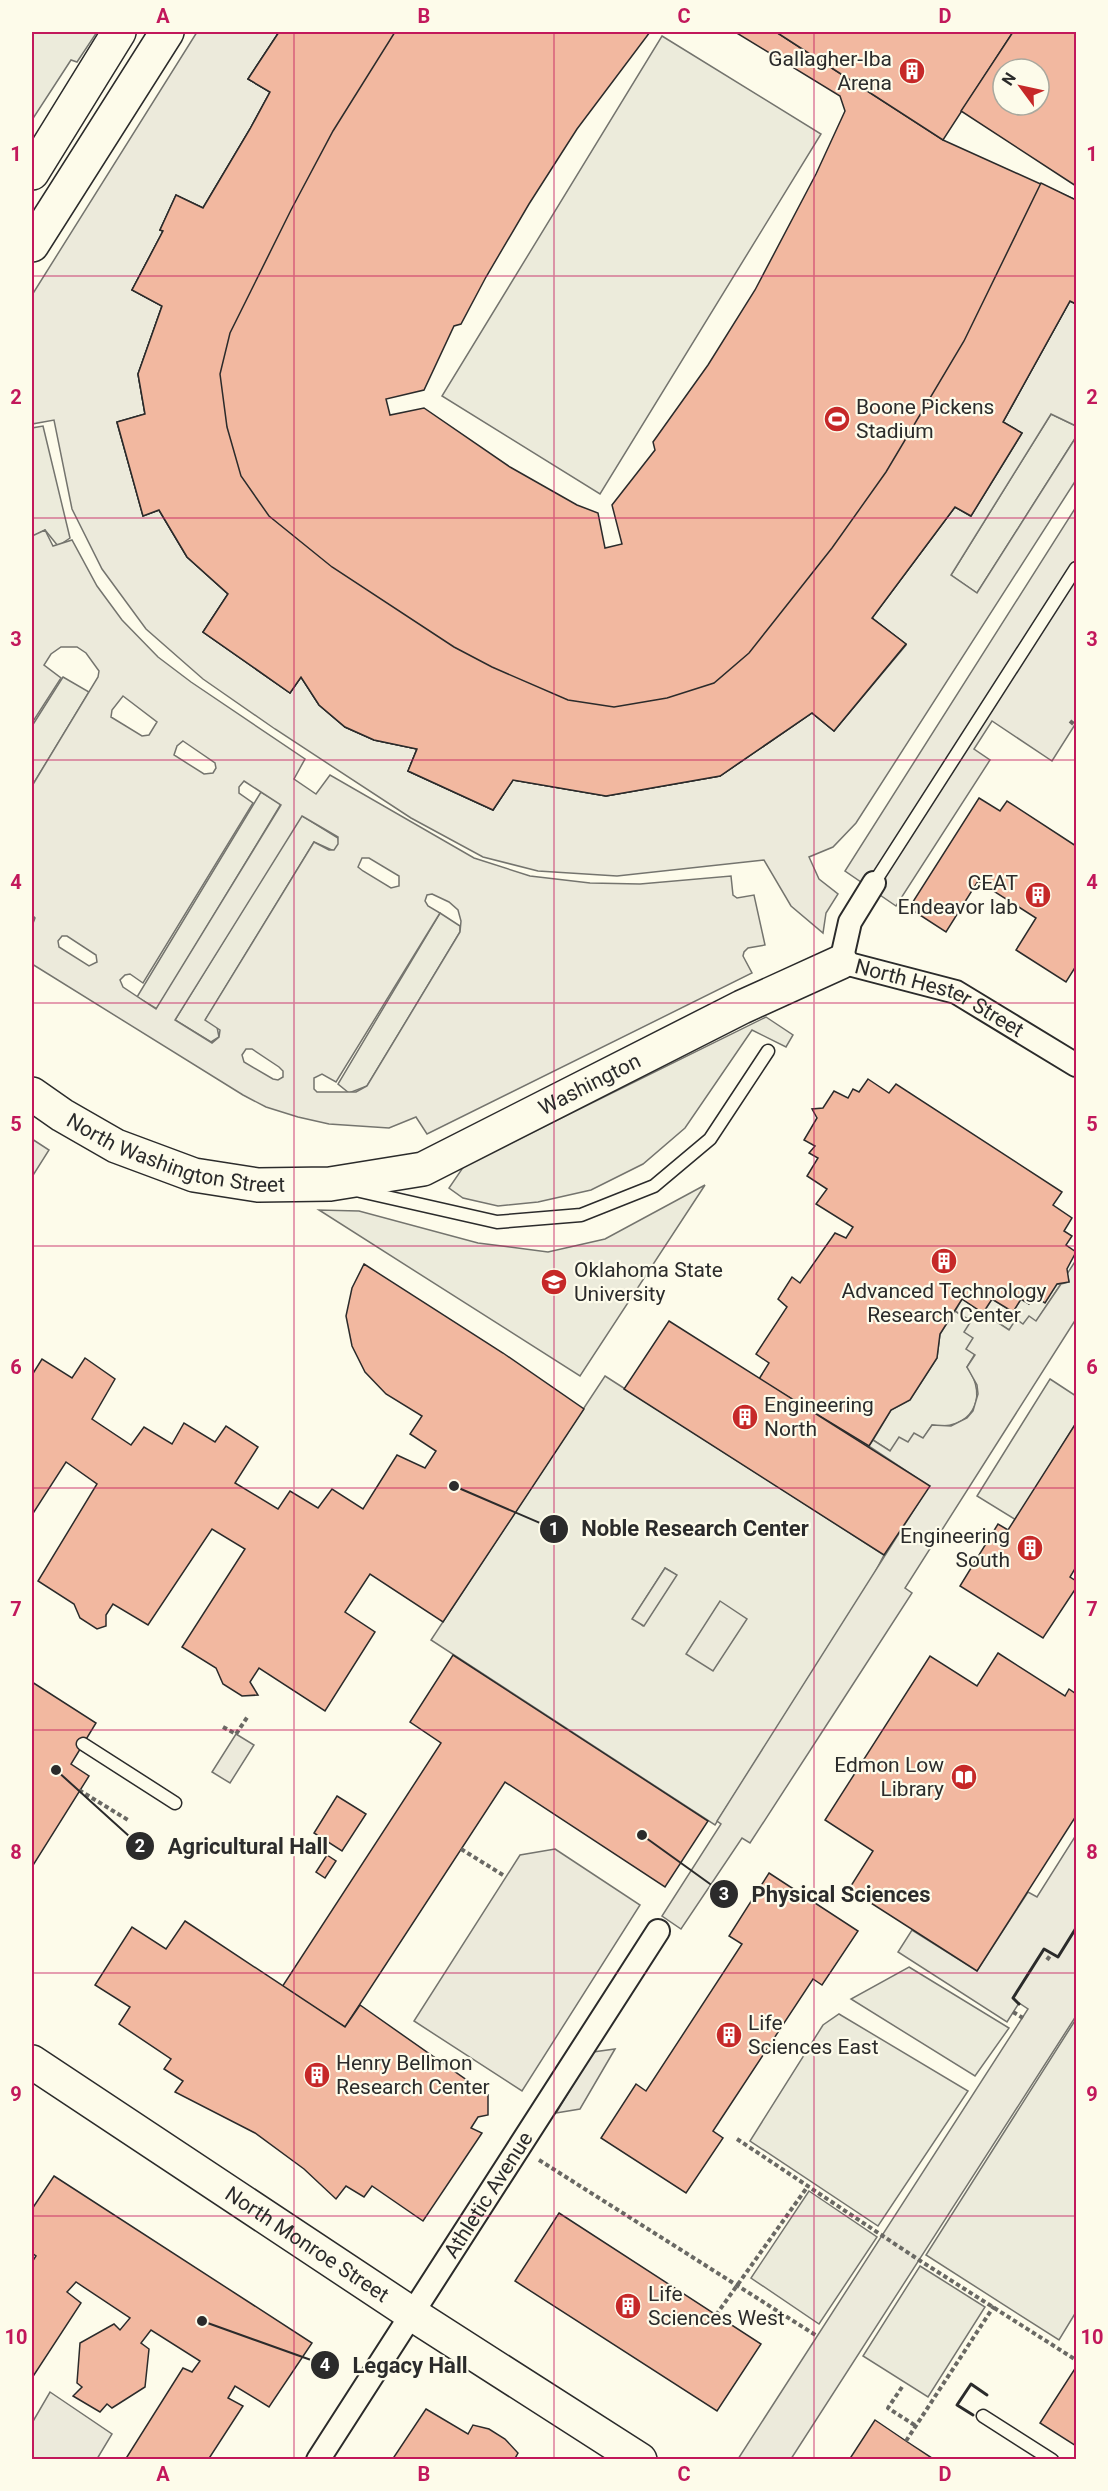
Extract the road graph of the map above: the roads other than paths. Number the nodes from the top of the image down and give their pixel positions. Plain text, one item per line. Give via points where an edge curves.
1 (118, 32) edge
2 (167, 32) edge
3 (32, 172) edge
4 (32, 245) edge
5 (1077, 568) edge
6 (874, 883) joint
7 (841, 962) junction
8 (768, 1051) dead end
9 (1077, 1065) edge
10 (32, 1094) edge
11 (330, 1184) junction
12 (83, 1744) dead end
13 (175, 1803) dead end
14 (658, 1931) dead end
15 (32, 2062) edge
16 (412, 2314) junction
17 (983, 2416) dead end
18 (318, 2460) edge
19 (640, 2460) edge
20 (1052, 2460) edge

1 - 3 street
2 - 4 street
5 - 6 lane
6 - 7 street, North Hester Street via 850,922
7 - 9 street, North Hester Street via 956,992
7 - 11 street, Washington via 742,1006 423,1169
8 - 11 lane via 710,1139 654,1186 580,1215 497,1222
10 - 11 street, North Washington Street via 116,1146 194,1174 258,1185
12 - 13 lane
14 - 16 street, Athletic Avenue
15 - 16 street, North Monroe Street
16 - 18 street, Athletic Avenue
16 - 19 street, North Monroe Street
17 - 20 lane

